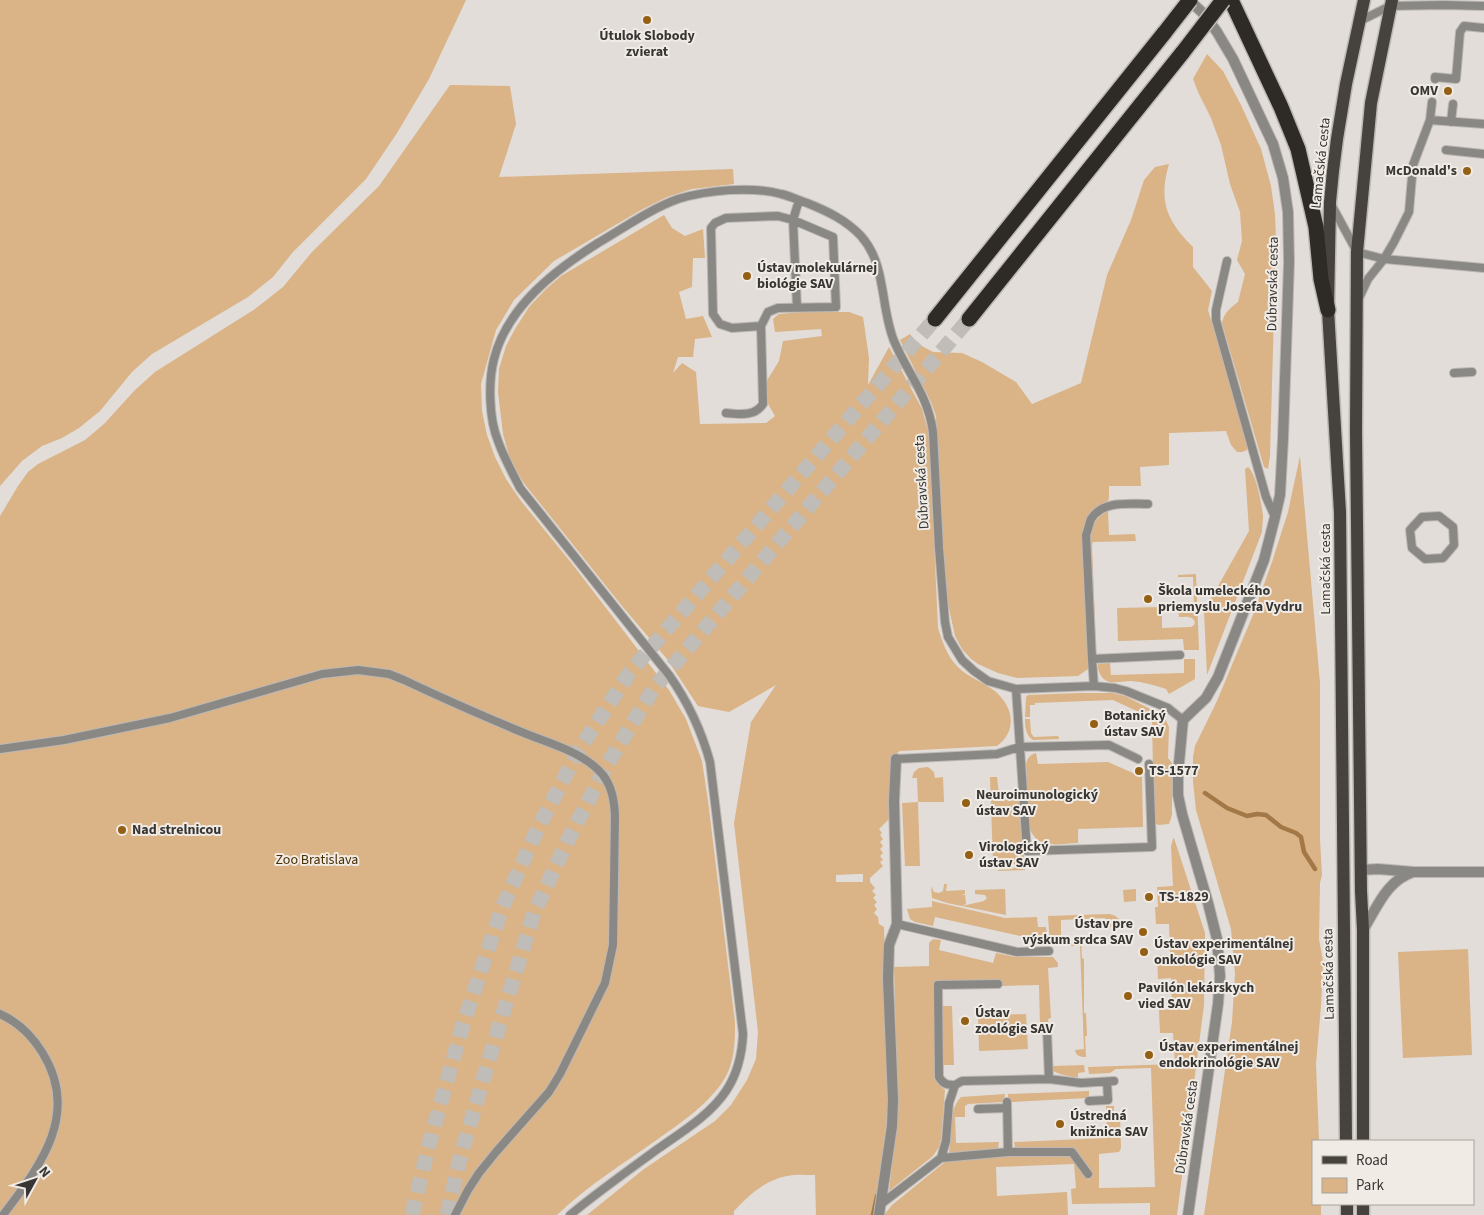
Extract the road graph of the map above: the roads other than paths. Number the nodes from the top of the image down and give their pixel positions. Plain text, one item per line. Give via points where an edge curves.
1 (1190, 0) edge
2 (1222, 0) edge
3 (1231, 0) edge
4 (1364, 0) edge
5 (1440, 2) edge
6 (1391, 3) edge
7 (1484, 6) edge
8 (1358, 22) junction
9 (1484, 28) edge
10 (1435, 80) dead end
11 (1432, 102) dead end
12 (1453, 104) dead end
13 (1430, 120) junction
14 (1451, 122) junction
15 (1484, 124) edge
16 (1446, 150) dead end
17 (1484, 154) edge
18 (799, 200) junction
19 (1330, 202) junction
20 (794, 220) junction
21 (1357, 252) junction
22 (1384, 259) junction
23 (1227, 261) dead end
24 (1484, 268) edge
25 (1357, 302) junction
26 (796, 307) junction
27 (1328, 310) junction
28 (935, 319) tunnel mouth
29 (969, 319) tunnel mouth
30 (761, 326) junction
31 (1472, 372) dead end
32 (1454, 373) dead end
33 (726, 413) dead end
34 (1255, 457) junction
35 (1246, 459) dead end
36 (1148, 504) dead end
37 (1439, 516) joint
38 (1276, 517) junction
39 (1180, 655) dead end
40 (1092, 658) junction
41 (1094, 686) junction
42 (1016, 689) junction
43 (1183, 720) junction
44 (1019, 747) junction
45 (0, 749) edge
46 (896, 759) joint
47 (1138, 759) dead end
48 (1149, 764) dead end
49 (1361, 870) junction
50 (1414, 872) junction
51 (1484, 872) edge
52 (1343, 880) junction
53 (897, 924) junction
54 (1363, 930) junction
55 (1049, 951) dead end
56 (998, 984) dead end
57 (0, 1014) edge
58 (1047, 1030) dead end
59 (1049, 1079) junction
60 (955, 1085) junction
61 (1089, 1101) dead end
62 (978, 1109) dead end
63 (1346, 1140) edge
64 (1363, 1140) edge
65 (1008, 1152) junction
66 (941, 1158) junction
67 (1088, 1174) dead end
68 (881, 1204) junction
69 (2, 1215) edge
70 (455, 1215) edge
71 (570, 1215) edge
72 (879, 1215) edge
73 (1188, 1215) edge

1 - 28 highway, bridge
1 - 38 street, Dúbravská cesta via 1208,20 1233,59 1273,144 1284,178 1288,262 1283,439
2 - 29 highway, bridge
3 - 27 highway via 1298,149 1316,227
4 - 8 main road, Lamačská cesta
5 - 6 lane
5 - 7 lane
6 - 8 lane
6 - 21 main road via 1371,103
8 - 19 main road, Lamačská cesta via 1336,139
9 - 10 lane via 1464,26 1460,32 1456,80 1435,77
11 - 13 lane
12 - 14 lane
13 - 14 lane
13 - 22 lane via 1413,165 1409,212
14 - 15 lane
16 - 17 lane
18 - 20 lane
18 - 42 lane, Dúbravská cesta via 843,221 862,238 874,257 895,343 931,416 948,637 962,660 974,671 988,681
18 - 71 lane, Dúbravská cesta via 780,194 738,190 711,192 666,204 562,267 524,304 501,338 494,357 490,394 497,439 506,463 520,488 669,675 684,696 699,728 710,762 743,1034 738,1069 726,1092 709,1111
19 - 21 lane
19 - 27 main road, Lamačská cesta
20 - 26 lane
20 - 26 lane via 834,237 836,307
20 - 30 lane via 778,216 726,218 711,228 713,314 720,324 732,328
21 - 22 lane
21 - 25 main road
22 - 24 lane
22 - 25 lane via 1368,279
23 - 34 lane via 1216,320
25 - 49 main road
26 - 30 lane via 768,312
27 - 52 main road, Lamačská cesta via 1340,512
30 - 33 lane via 764,404 746,415
31 - 32 lane
34 - 35 lane
34 - 38 lane via 1266,497
36 - 40 lane via 1110,505 1100,509 1091,520 1086,535
37 - 37 lane via 1422,517 1410,530 1412,548 1425,559 1442,558 1454,545 1453,527
38 - 43 street, Dúbravská cesta via 1264,560 1218,677 1206,698
39 - 40 lane
40 - 41 lane
41 - 42 lane, Dúbravská cesta
41 - 43 lane, Dúbravská cesta via 1126,691 1168,708
42 - 44 lane
43 - 73 street, Dúbravská cesta via 1178,795 1217,939 1220,976
44 - 46 lane via 998,754
44 - 47 lane via 1109,745
44 - 48 lane via 1027,851 1152,847
45 - 70 lane via 64,740 179,716 322,674 358,670 389,674 404,680 579,757 602,775 610,786 615,815 613,945 604,983 549,1092 479,1174
46 - 53 street
49 - 50 street
49 - 52 main road via 1348,874
49 - 54 main road
50 - 51 street
50 - 54 street via 1389,888
52 - 63 main road, Lamačská cesta
53 - 55 lane via 1017,952
53 - 68 street via 889,945 893,1100
54 - 64 main road
56 - 60 lane via 938,985 939,1077 942,1082
57 - 69 lane via 26,1032 40,1049 55,1078 59,1104 57,1122 48,1146
58 - 59 lane
59 - 60 lane via 962,1081
59 - 61 lane via 1111,1082 1108,1100
60 - 66 lane
62 - 65 lane via 1007,1105
65 - 66 lane
65 - 67 lane via 1072,1152
66 - 68 lane
68 - 72 street

